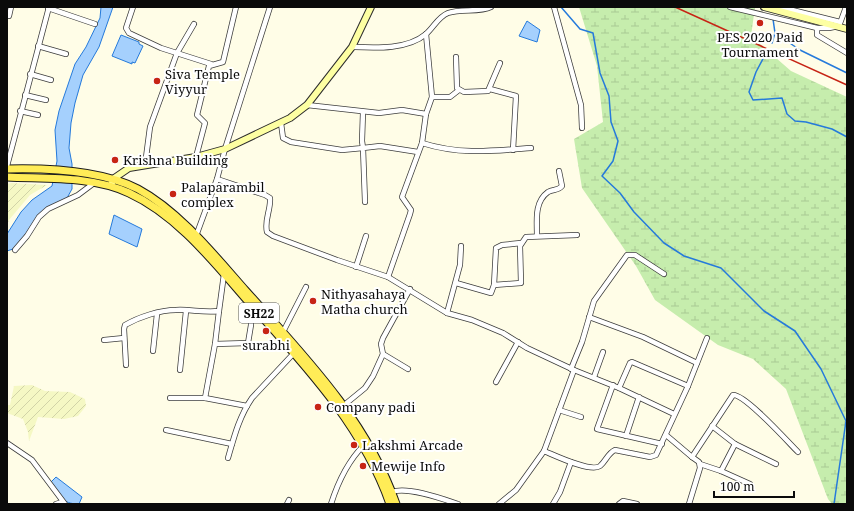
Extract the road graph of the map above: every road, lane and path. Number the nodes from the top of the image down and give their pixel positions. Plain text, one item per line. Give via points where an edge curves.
1 (11, 7) edge
2 (133, 7) edge
3 (236, 7) edge
4 (270, 7) edge
5 (371, 7) edge
6 (491, 7) edge
7 (554, 7) edge
8 (730, 7) edge
9 (764, 7) edge
10 (780, 7) edge
11 (846, 7) edge
12 (49, 8) edge
13 (10, 16) dead end
14 (95, 24) dead end
15 (194, 24) dead end
16 (839, 24) junction
17 (817, 28) junction
18 (847, 28) edge
19 (426, 34) junction
20 (38, 46) junction
21 (352, 47) junction
22 (177, 53) junction
23 (847, 53) edge
24 (66, 54) dead end
25 (456, 57) dead end
26 (500, 63) dead end
27 (211, 64) junction
28 (30, 74) junction
29 (51, 80) dead end
30 (490, 89) junction
31 (459, 90) junction
32 (25, 95) junction
33 (432, 97) junction
34 (46, 100) dead end
35 (307, 105) junction
36 (20, 111) junction
37 (363, 112) junction
38 (426, 114) junction
39 (38, 115) dead end
40 (281, 123) junction
41 (582, 128) dead end
42 (422, 143) junction
43 (363, 148) junction
44 (531, 148) dead end
45 (225, 149) junction
46 (513, 150) junction
47 (418, 152) junction
48 (196, 156) junction
49 (145, 165) junction
50 (7, 168) edge
51 (559, 171) dead end
52 (7, 177) edge
53 (217, 179) junction
54 (112, 182) junction
55 (94, 183) junction
56 (365, 202) dead end
57 (577, 235) dead end
58 (196, 236) junction
59 (366, 236) dead end
60 (537, 236) junction
61 (521, 243) junction
62 (461, 246) dead end
63 (15, 250) dead end
64 (356, 267) junction
65 (224, 274) junction
66 (664, 274) dead end
67 (388, 277) junction
68 (456, 283) junction
69 (494, 285) junction
70 (306, 287) dead end
71 (410, 289) junction
72 (251, 305) junction
73 (186, 311) junction
74 (219, 311) junction
75 (447, 313) junction
76 (157, 314) junction
77 (589, 317) junction
78 (283, 332) junction
79 (124, 338) junction
80 (707, 338) dead end
81 (104, 340) dead end
82 (518, 342) junction
83 (216, 344) junction
84 (153, 351) dead end
85 (603, 352) dead end
86 (294, 353) junction
87 (383, 354) junction
88 (697, 363) junction
89 (126, 365) dead end
90 (408, 369) dead end
91 (180, 370) dead end
92 (573, 370) junction
93 (594, 377) junction
94 (496, 382) dead end
95 (613, 385) junction
96 (688, 386) junction
97 (620, 388) junction
98 (640, 397) junction
99 (170, 398) dead end
100 (205, 398) junction
101 (246, 406) junction
102 (343, 406) junction
103 (559, 410) junction
104 (674, 414) junction
105 (581, 417) dead end
106 (712, 426) junction
107 (166, 430) dead end
108 (666, 435) junction
109 (626, 436) junction
110 (7, 443) edge
111 (232, 444) junction
112 (365, 444) junction
113 (662, 444) junction
114 (735, 444) junction
115 (544, 451) junction
116 (798, 452) dead end
117 (692, 457) junction
118 (228, 458) dead end
119 (571, 462) junction
120 (700, 464) junction
121 (776, 464) dead end
122 (721, 471) junction
123 (750, 484) dead end
124 (392, 492) junction
125 (64, 503) edge
126 (56, 504) edge
127 (331, 504) edge
128 (390, 504) edge
129 (396, 504) edge
130 (458, 504) edge
131 (499, 504) edge
132 (553, 504) edge
133 (619, 504) edge
134 (637, 504) edge
135 (689, 504) edge

1 - 13 street
2 - 22 street via 126,28 128,33 147,43
3 - 27 street via 223,62
4 - 45 street
5 - 21 main road
6 - 19 street via 449,13
7 - 41 street via 581,105
8 - 17 street
9 - 16 main road
10 - 16 street
11 - 16 street
12 - 14 street
12 - 20 street
15 - 22 street
16 - 17 street via 829,28
16 - 18 main road
17 - 23 street via 817,35
19 - 21 street via 417,40 395,46
19 - 33 street
20 - 24 street
20 - 28 street
21 - 35 main road
22 - 27 street
22 - 49 street via 150,127
25 - 31 street via 456,85
26 - 30 street
27 - 48 street via 196,112 205,124
28 - 29 street
28 - 32 street
30 - 31 street via 482,92
30 - 46 street via 516,96
31 - 33 street via 450,97
32 - 34 street
32 - 36 street
33 - 38 street
35 - 37 street
35 - 40 main road
36 - 39 street
36 - 50 street
37 - 38 street via 402,110
37 - 43 street
38 - 42 street
40 - 43 street via 283,138 291,142 342,150
40 - 45 main road
42 - 46 street via 444,150
42 - 47 street
43 - 47 street via 380,146
43 - 56 street
44 - 46 street
45 - 48 main road
45 - 53 street
47 - 67 street via 402,197 411,210
48 - 49 main road
49 - 54 main road via 129,168
50 - 54 main road, SH22 via 76,173
51 - 60 street via 562,186 548,192 538,207
52 - 55 main road, SH22
53 - 58 street
53 - 64 street via 270,198 265,226 267,232 273,236
54 - 55 main road, SH22
54 - 58 main road, SH22 via 146,194
54 - 65 main road, SH22 via 155,208 189,237
55 - 63 street via 48,209
57 - 60 street
58 - 78 main road, SH22
59 - 64 street
60 - 61 street via 526,237
61 - 69 street via 502,244 496,248
61 - 69 street via 521,283
62 - 68 street
64 - 67 street
65 - 72 main road, SH22
65 - 74 street
66 - 77 street via 635,255 627,255 594,301
67 - 71 street
68 - 69 street via 489,294
68 - 75 street
70 - 78 street
71 - 75 street
71 - 87 street via 383,338
72 - 83 street via 248,343
72 - 86 main road, SH22
73 - 74 street
73 - 76 street via 165,311
73 - 91 street
74 - 83 street
75 - 82 street via 503,333
76 - 79 street via 125,325
76 - 84 street
77 - 88 street via 643,337
77 - 92 street
78 - 102 main road, SH22 via 316,369
79 - 81 street
79 - 89 street
80 - 88 street
82 - 92 street
82 - 94 street
83 - 100 street
85 - 93 street
86 - 101 street
86 - 112 main road, SH22
87 - 90 street
87 - 102 street via 365,388
88 - 96 street
92 - 93 street
92 - 103 street
93 - 95 street
95 - 97 street
95 - 109 street via 596,429
96 - 97 street via 632,362
96 - 104 street
97 - 98 street
98 - 104 street
98 - 109 street
99 - 100 street
100 - 101 street
101 - 111 street
102 - 112 main road, SH22
103 - 105 street
103 - 115 street
104 - 108 street
106 - 114 street
106 - 116 street via 732,396 738,395
106 - 117 street
107 - 111 street
108 - 113 street
108 - 117 street
109 - 113 street
110 - 125 street via 32,460
111 - 118 street
112 - 124 main road, SH22 via 378,460
112 - 127 street via 353,457 338,482
112 - 128 main road, SH22
113 - 119 street via 654,457 615,450 596,468
114 - 121 street
114 - 122 street
115 - 119 street
115 - 131 street via 516,490
117 - 120 street
119 - 132 street
120 - 122 street
120 - 135 street
122 - 123 street
124 - 129 main road, SH22
124 - 130 street via 399,490 436,496
125 - 126 street
133 - 134 street via 623,501

